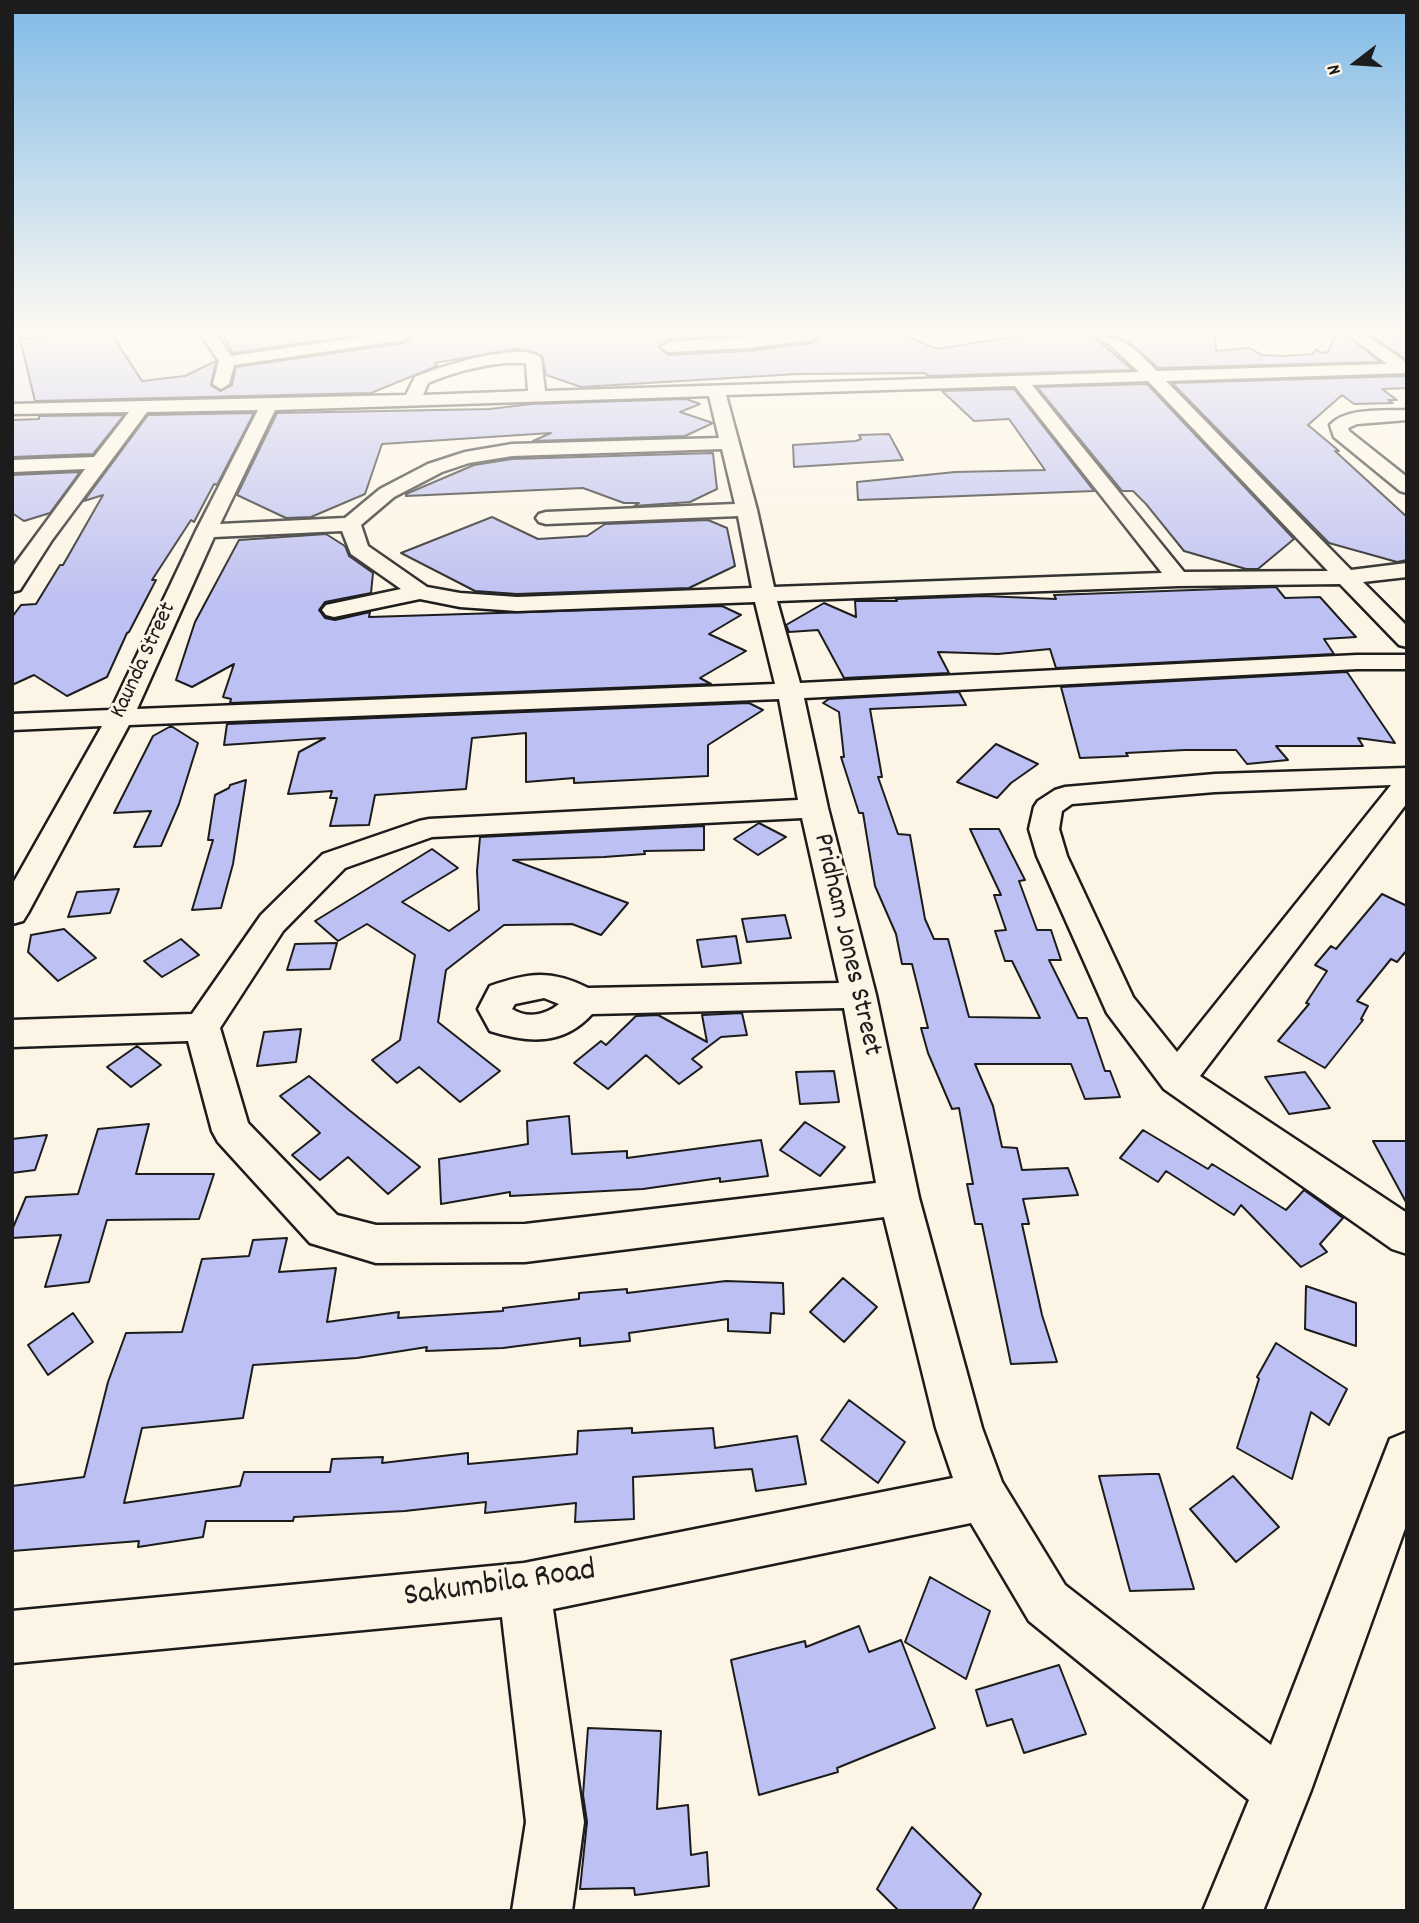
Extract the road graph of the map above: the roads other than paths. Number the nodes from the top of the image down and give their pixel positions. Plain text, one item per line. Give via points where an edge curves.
1 (128, 425) edge
2 (260, 425) edge
3 (724, 425) edge
4 (1055, 425) edge
5 (1198, 425) edge
6 (1340, 425) edge
7 (729, 443) junction
8 (98, 463) junction
9 (12, 466) edge
10 (1407, 487) edge
11 (747, 510) junction
12 (546, 518) dead end
13 (350, 524) junction
14 (206, 531) junction
15 (1407, 570) edge
16 (1345, 577) junction
17 (1178, 579) junction
18 (12, 585) edge
19 (420, 592) junction
20 (764, 594) junction
21 (334, 610) dead end
22 (1407, 640) edge
23 (1407, 662) edge
24 (790, 691) junction
25 (120, 718) junction
26 (12, 722) edge
27 (1407, 776) edge
28 (1407, 783) edge
29 (814, 808) junction
30 (12, 913) edge
31 (859, 995) junction
32 (583, 1001) dead end
33 (202, 1027) junction
34 (12, 1034) edge
35 (1177, 1079) junction
36 (899, 1198) junction
37 (1407, 1236) edge
38 (1407, 1456) edge
39 (983, 1496) junction
40 (524, 1589) junction
41 (12, 1637) edge
42 (1282, 1790) junction
43 (542, 1911) edge
44 (1233, 1911) edge

1 - 8 street
2 - 14 street, Kaunda Street
3 - 7 street, Pridham Jones Street
4 - 17 street
5 - 16 street
6 - 10 street via 1340,433
7 - 11 street, Pridham Jones Street
7 - 13 street via 512,450 465,458 387,493
8 - 9 street
8 - 18 street via 33,538
11 - 12 street
11 - 20 street, Pridham Jones Street
13 - 14 street
13 - 19 street via 359,549
14 - 25 street, Kaunda Street
15 - 16 street
16 - 17 street
16 - 22 street
17 - 20 street
19 - 20 street via 517,604
19 - 21 street
20 - 24 street, Pridham Jones Street
23 - 24 street
24 - 25 street
24 - 29 street, Pridham Jones Street
25 - 26 street
25 - 30 street, Kaunda Street
27 - 35 street via 1215,783 1065,796 1048,807 1044,829 1052,856 1119,1004
28 - 35 street
29 - 31 street, Pridham Jones Street
29 - 33 street via 429,828 334,861 272,923
31 - 32 street
31 - 36 street, Pridham Jones Street
33 - 34 street
33 - 36 street via 231,1131 324,1230 376,1244 524,1243
35 - 37 street
36 - 39 street, Pridham Jones Street via 959,1428
38 - 42 street
39 - 40 street, Sakumbila Road
39 - 42 street, Pridham Jones Street via 1047,1603
40 - 41 street, Sakumbila Road
40 - 43 street via 555,1822
42 - 44 street

